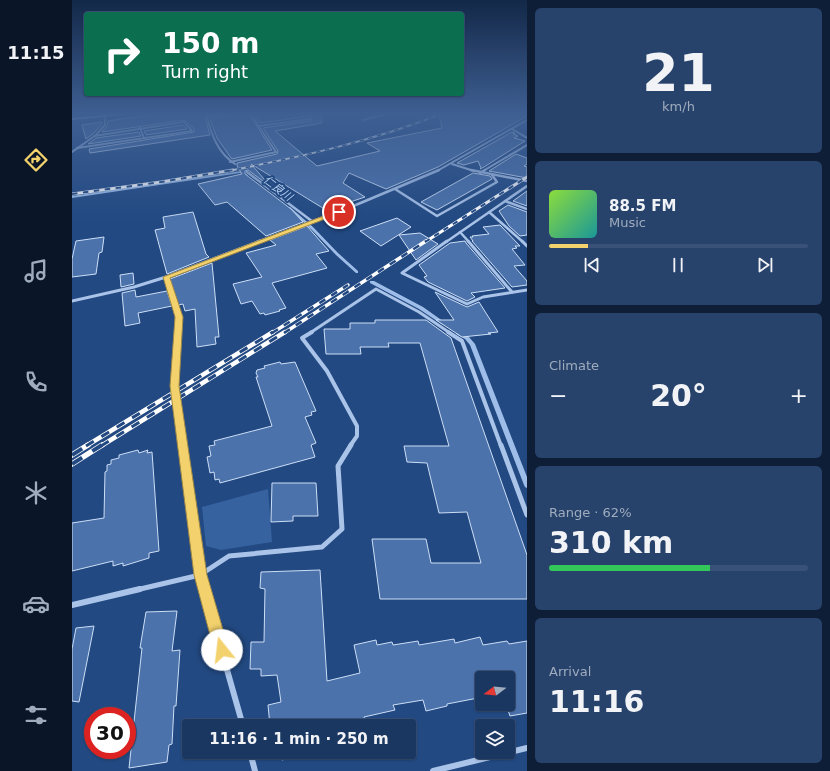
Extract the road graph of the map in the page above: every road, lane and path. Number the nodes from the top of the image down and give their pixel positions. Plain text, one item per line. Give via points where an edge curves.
1 (222, 150) edge
2 (275, 150) edge
3 (476, 150) edge
4 (519, 150) edge
5 (230, 162) junction
6 (235, 164) dead end
7 (452, 164) junction
8 (247, 172) dead end
9 (480, 173) junction
10 (492, 175) junction
11 (527, 181) edge
12 (527, 186) edge
13 (395, 189) junction
14 (505, 201) junction
15 (527, 209) edge
16 (489, 212) junction
17 (313, 222) junction
18 (460, 232) junction
19 (527, 246) edge
20 (166, 277) junction
21 (527, 290) edge
22 (512, 292) junction
23 (72, 301) edge
24 (527, 515) edge
25 (200, 575) junction
26 (72, 605) edge
27 (241, 719) edge
28 (527, 748) edge
29 (252, 759) edge
30 (255, 771) edge
31 (433, 771) edge

1 - 5 street
2 - 5 street via 276,152
3 - 7 street
4 - 9 street
5 - 6 street
7 - 9 street
7 - 13 street
8 - 17 street
9 - 10 street
10 - 11 street
10 - 13 street via 497,182 437,216
12 - 14 street
13 - 17 street
14 - 15 street
14 - 16 street
16 - 18 street
16 - 19 street
17 - 20 street
18 - 22 street
18 - 22 street via 402,273 467,304 483,297
20 - 23 street
20 - 25 street via 179,317 174,386
21 - 22 street
24 - 25 street via 462,341 419,312 376,290 302,338 328,371 357,426 357,436 338,466 342,529 322,547 229,556
25 - 26 street
25 - 27 street
28 - 31 street
29 - 30 street

